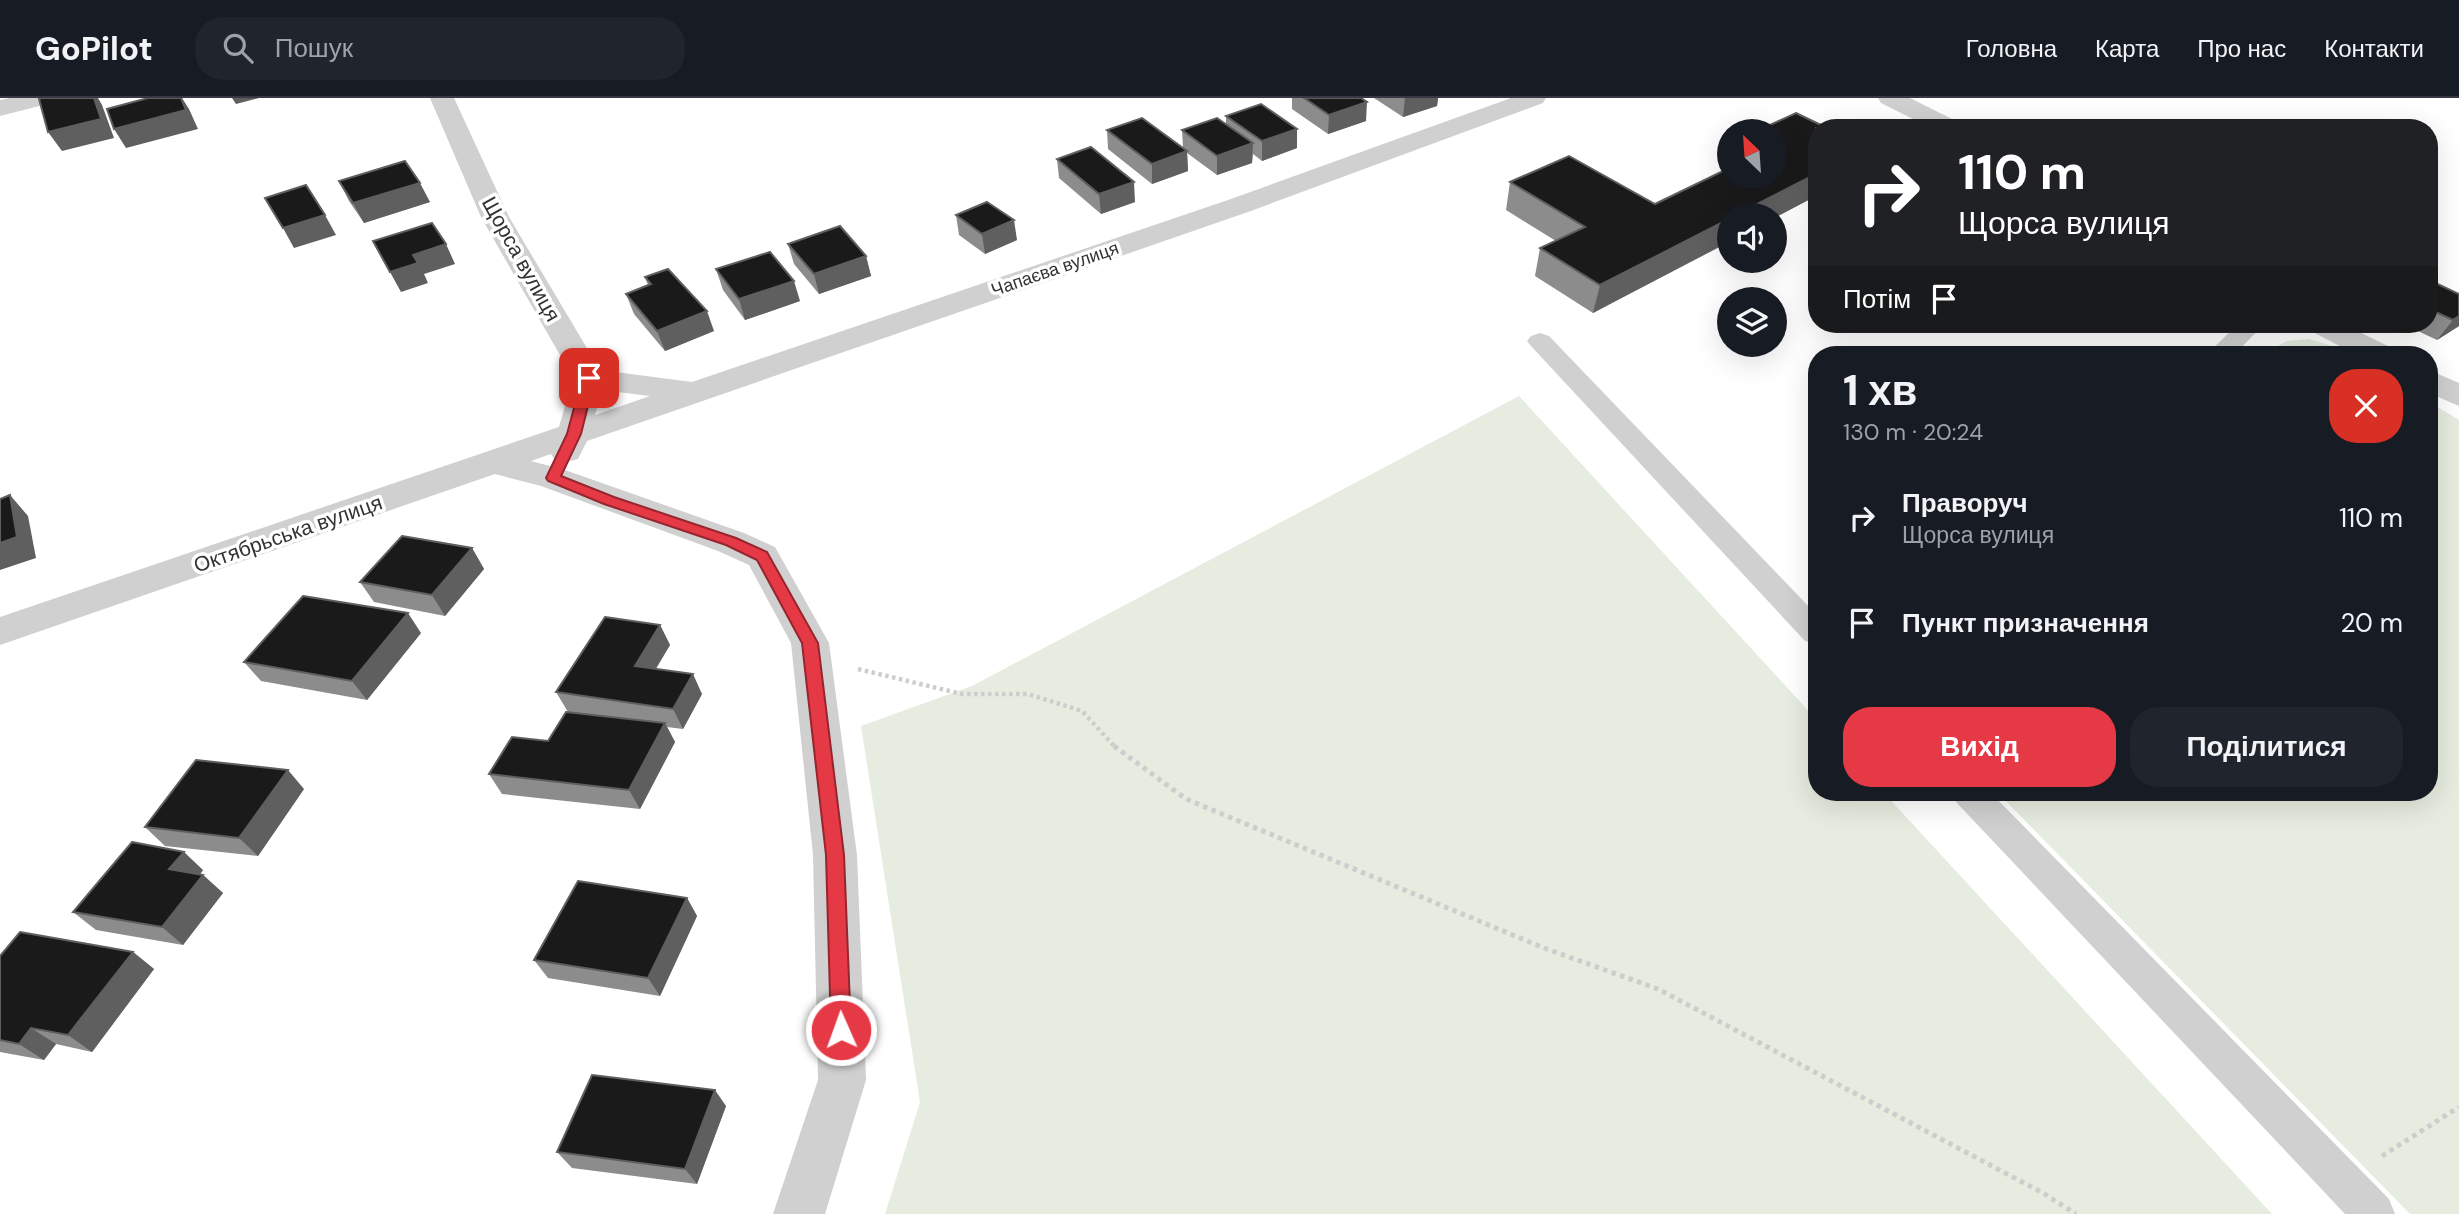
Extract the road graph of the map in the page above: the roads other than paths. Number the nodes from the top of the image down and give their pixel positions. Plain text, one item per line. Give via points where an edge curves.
1 (42, 98) edge
2 (442, 98) edge
3 (1534, 98) edge
4 (1890, 98) edge
5 (0, 108) edge
6 (1933, 119) edge
7 (2242, 333) edge
8 (2338, 333) edge
9 (1540, 341) dead end
10 (2229, 346) edge
11 (2363, 346) edge
12 (2459, 364) edge
13 (2438, 370) edge
14 (589, 378) junction
15 (2438, 385) edge
16 (695, 392) junction
17 (2459, 396) edge
18 (574, 434) junction
19 (497, 463) junction
20 (553, 478) junction
21 (1808, 625) edge
22 (0, 631) edge
23 (1977, 801) edge
24 (799, 1214) edge
25 (2374, 1214) edge

1 - 5 street
2 - 14 street, Щорса вулиця via 495,217
3 - 16 street, Чапаєва вулиця via 1238,206
4 - 6 street
7 - 10 lane
8 - 11 street
9 - 21 lane
12 - 13 street
14 - 16 street
14 - 18 street
15 - 17 street
16 - 18 street, Чапаєва вулиця
18 - 19 street, Октябрьська вулиця
18 - 20 street
19 - 20 street
19 - 22 street, Октябрьська вулиця
20 - 24 street via 762,556 810,643 835,855 842,1080
23 - 25 lane

